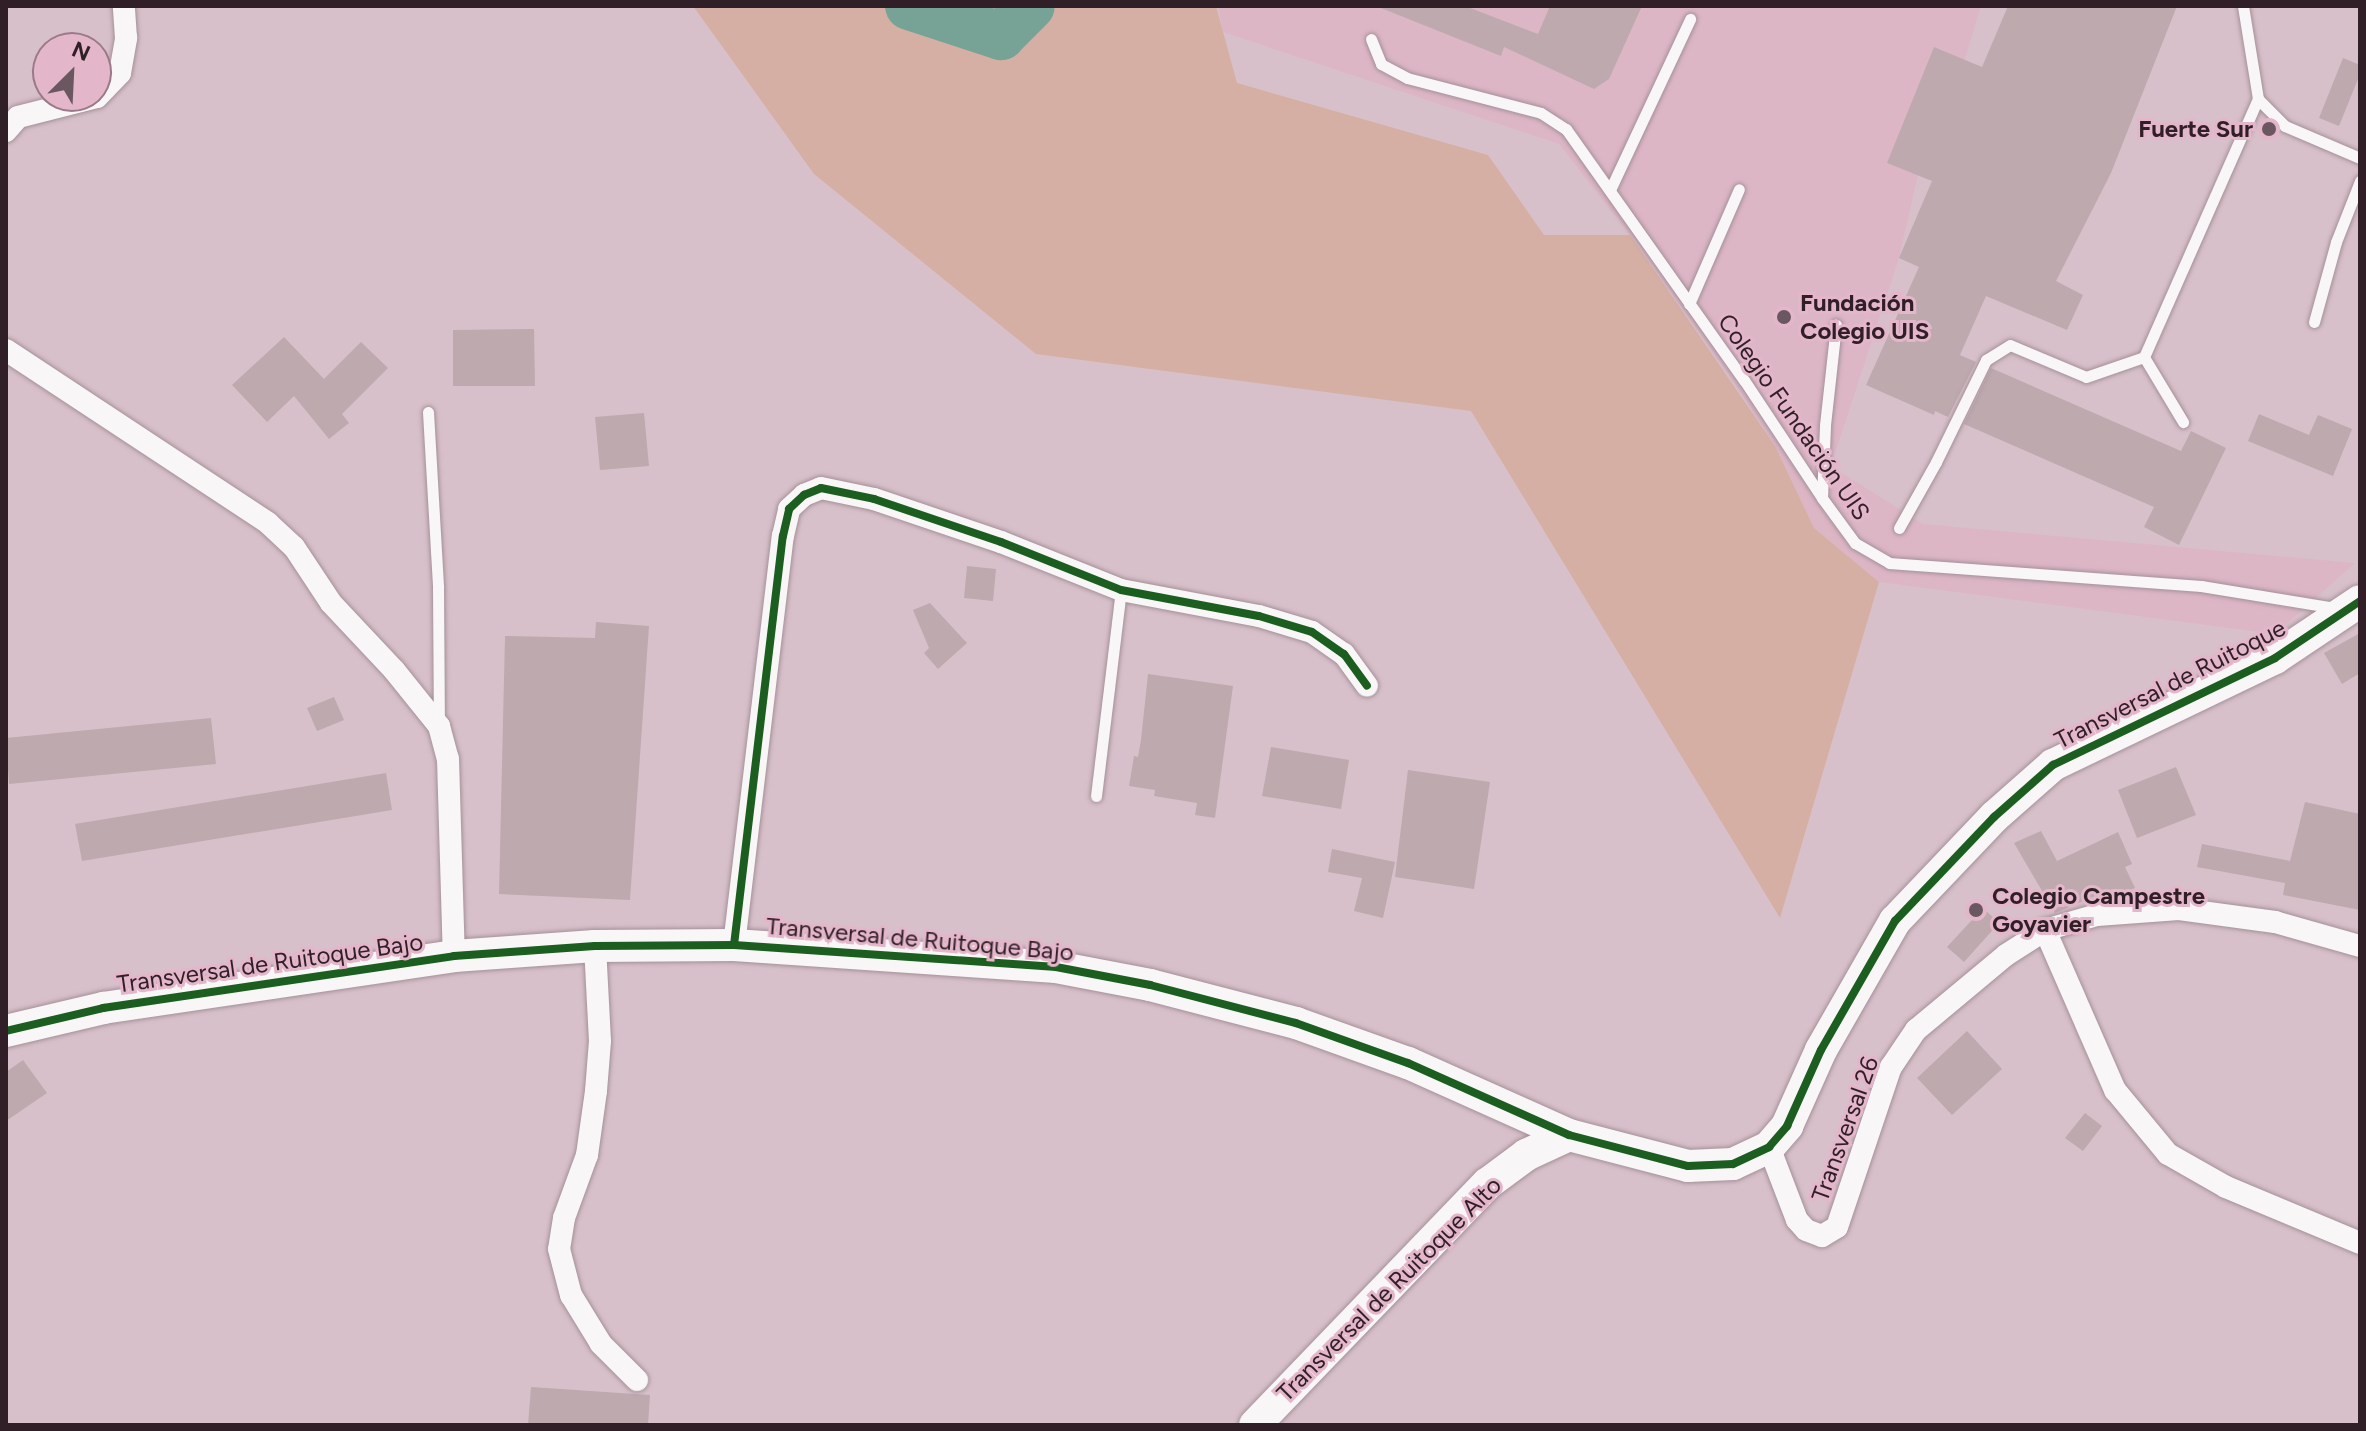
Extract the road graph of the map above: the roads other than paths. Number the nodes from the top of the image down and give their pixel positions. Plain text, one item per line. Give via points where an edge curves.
1 (124, 6) edge
2 (2243, 6) edge
3 (1690, 19) dead end
4 (1371, 39) dead end
5 (2258, 99) junction
6 (6, 131) edge
7 (2360, 158) edge
8 (2360, 181) edge
9 (1739, 189) dead end
10 (1610, 190) junction
11 (1689, 304) junction
12 (2314, 322) dead end
13 (1836, 325) dead end
14 (6, 350) edge
15 (2144, 357) junction
16 (428, 412) dead end
17 (2183, 422) dead end
18 (1822, 498) junction
19 (1899, 528) dead end
20 (1121, 590) junction
21 (2354, 605) edge
22 (1367, 686) dead end
23 (439, 726) junction
24 (1096, 796) dead end
25 (2045, 930) junction
26 (734, 945) junction
27 (595, 946) junction
28 (2360, 946) edge
29 (454, 956) junction
30 (6, 1031) edge
31 (1569, 1135) junction
32 (1769, 1147) junction
33 (2360, 1243) edge
34 (637, 1380) dead end
35 (1255, 1425) edge

1 - 6 street via 120,73 97,97 18,117
2 - 5 lane
3 - 10 lane
4 - 10 lane, Colegio Fundación UIS via 1381,64 1407,78 1541,113 1566,129
5 - 7 lane via 2285,126
5 - 15 lane
8 - 12 lane
9 - 11 lane
10 - 11 lane, Colegio Fundación UIS
11 - 18 lane, Colegio Fundación UIS
13 - 18 lane
14 - 23 street via 268,523 294,547 331,603
15 - 17 lane
15 - 19 lane via 2086,377 2010,345 1986,360
16 - 23 lane
18 - 21 lane, Colegio Fundación UIS via 1855,543 1889,563 2201,586
20 - 22 street via 1259,616 1312,632 1344,654
20 - 24 lane
20 - 26 street via 874,499 821,488 804,495 789,509 783,536
21 - 32 street, Transversal de Ruitoque via 2275,658 2053,765 1994,817 1895,921 1821,1050 1787,1126
23 - 29 street via 448,759
25 - 28 street, Transversal 26 via 2097,915 2179,909 2275,922
25 - 32 street, Transversal 26 via 2006,955 1916,1030 1891,1067 1837,1227 1822,1236 1797,1220
25 - 33 street via 2115,1090 2168,1154 2192,1171
26 - 27 street, Transversal de Ruitoque Bajo
26 - 31 street, Transversal de Ruitoque Bajo via 1056,967 1150,985 1296,1023 1394,1058
27 - 29 street, Transversal de Ruitoque Bajo
27 - 34 street via 600,1041 596,1091 587,1155 564,1218 559,1249 571,1295 601,1344
29 - 30 street, Transversal de Ruitoque Bajo via 103,1008
31 - 32 street, Transversal de Ruitoque via 1688,1166 1733,1164
31 - 35 street, Transversal de Ruitoque Alto via 1526,1155 1487,1184

